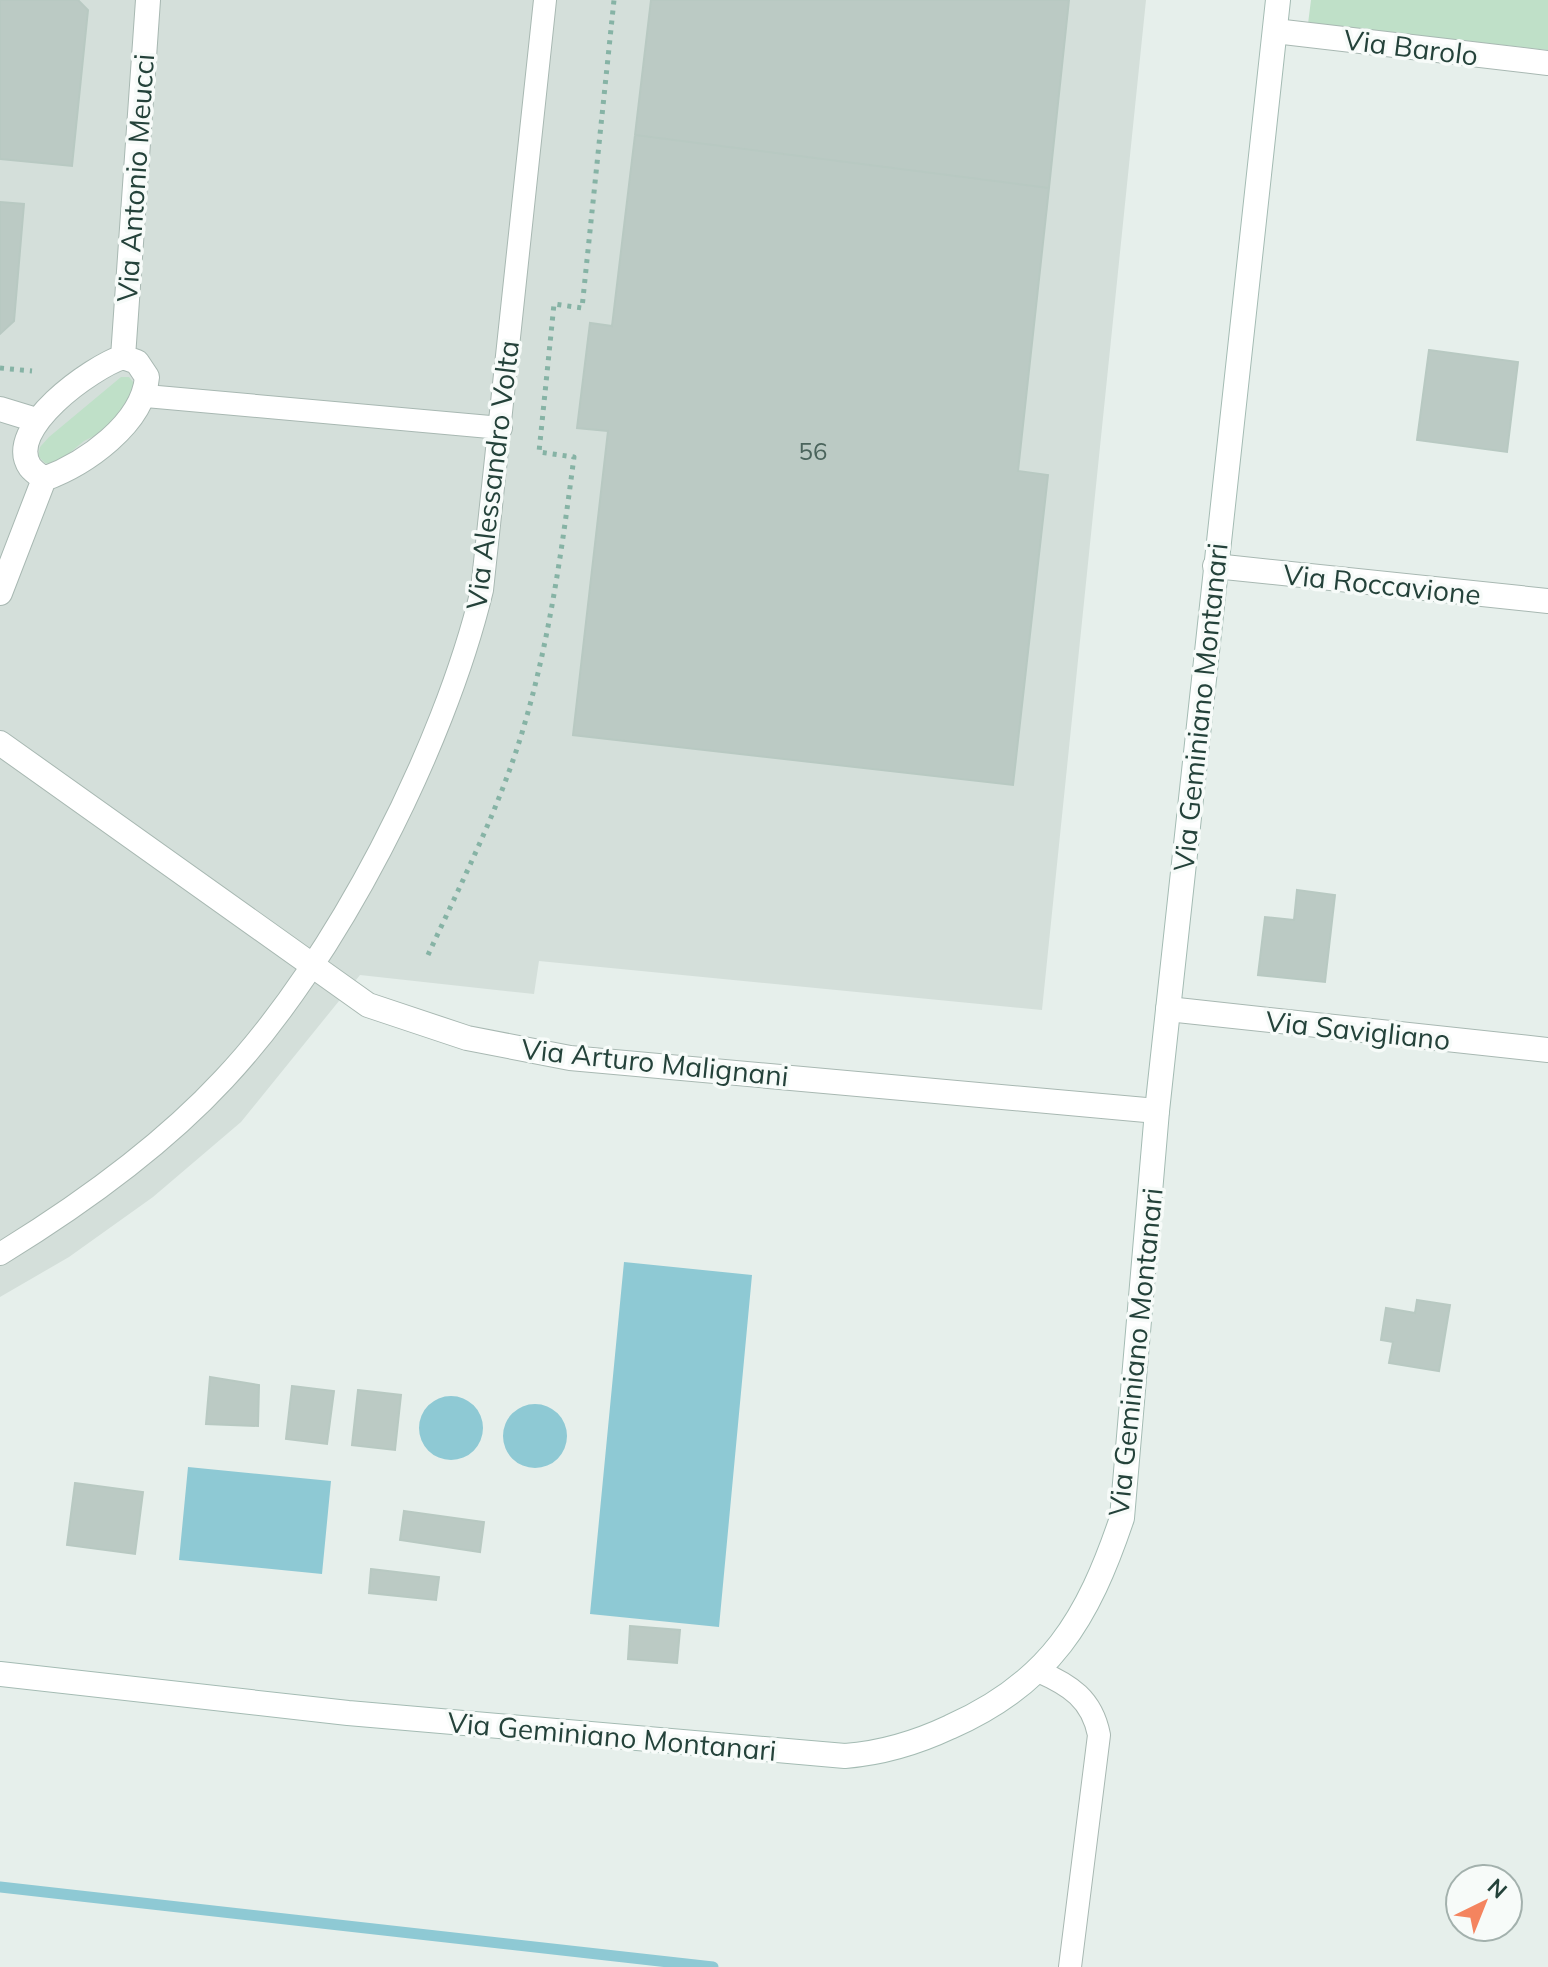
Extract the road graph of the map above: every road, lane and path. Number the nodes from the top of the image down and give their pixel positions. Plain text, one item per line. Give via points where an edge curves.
1 (148, 0) edge
2 (545, 0) edge
3 (614, 0) edge
4 (1278, 0) edge
5 (1275, 31) junction
6 (1548, 63) edge
7 (123, 357) junction
8 (0, 368) edge
9 (32, 371) dead end
10 (146, 396) junction
11 (0, 409) edge
12 (36, 420) junction
13 (501, 428) junction
14 (44, 479) junction
15 (1215, 566) junction
16 (0, 593) edge
17 (1548, 601) edge
18 (0, 743) edge
19 (428, 955) dead end
20 (310, 967) junction
21 (1168, 1009) junction
22 (1548, 1050) edge
23 (1157, 1111) junction
24 (0, 1254) edge
25 (1038, 1671) junction
26 (0, 1674) edge
27 (1070, 1967) edge

1 - 7 street, Via Antonio Meucci
2 - 13 lane, Via Alessandro Volta
3 - 19 path via 582,308 554,304 540,437 539,452 574,457 551,621 524,728
4 - 5 street, Via Geminiano Montanari
5 - 6 street, Via Barolo
5 - 15 street, Via Geminiano Montanari
7 - 10 street via 137,362 147,377
7 - 12 street via 106,362
8 - 9 path
10 - 13 lane
10 - 14 street via 132,417 98,447
11 - 12 street
12 - 14 street via 25,445 29,466
13 - 20 lane, Via Alessandro Volta via 482,590 470,642 437,730 355,894
14 - 16 street
15 - 17 street, Via Roccavione
15 - 21 street, Via Geminiano Montanari
18 - 20 street, Via Arturo Malignani
20 - 23 street, Via Arturo Malignani via 368,1005 467,1038 570,1058
20 - 24 lane, Via Alessandro Volta via 223,1081 124,1170
21 - 22 street, Via Savigliano
21 - 23 street, Via Geminiano Montanari
23 - 25 street, Via Geminiano Montanari via 1122,1518 1102,1579 1070,1634
25 - 26 street, Via Geminiano Montanari via 993,1708 912,1744 845,1756 377,1715
25 - 27 lane via 1074,1689 1099,1735

